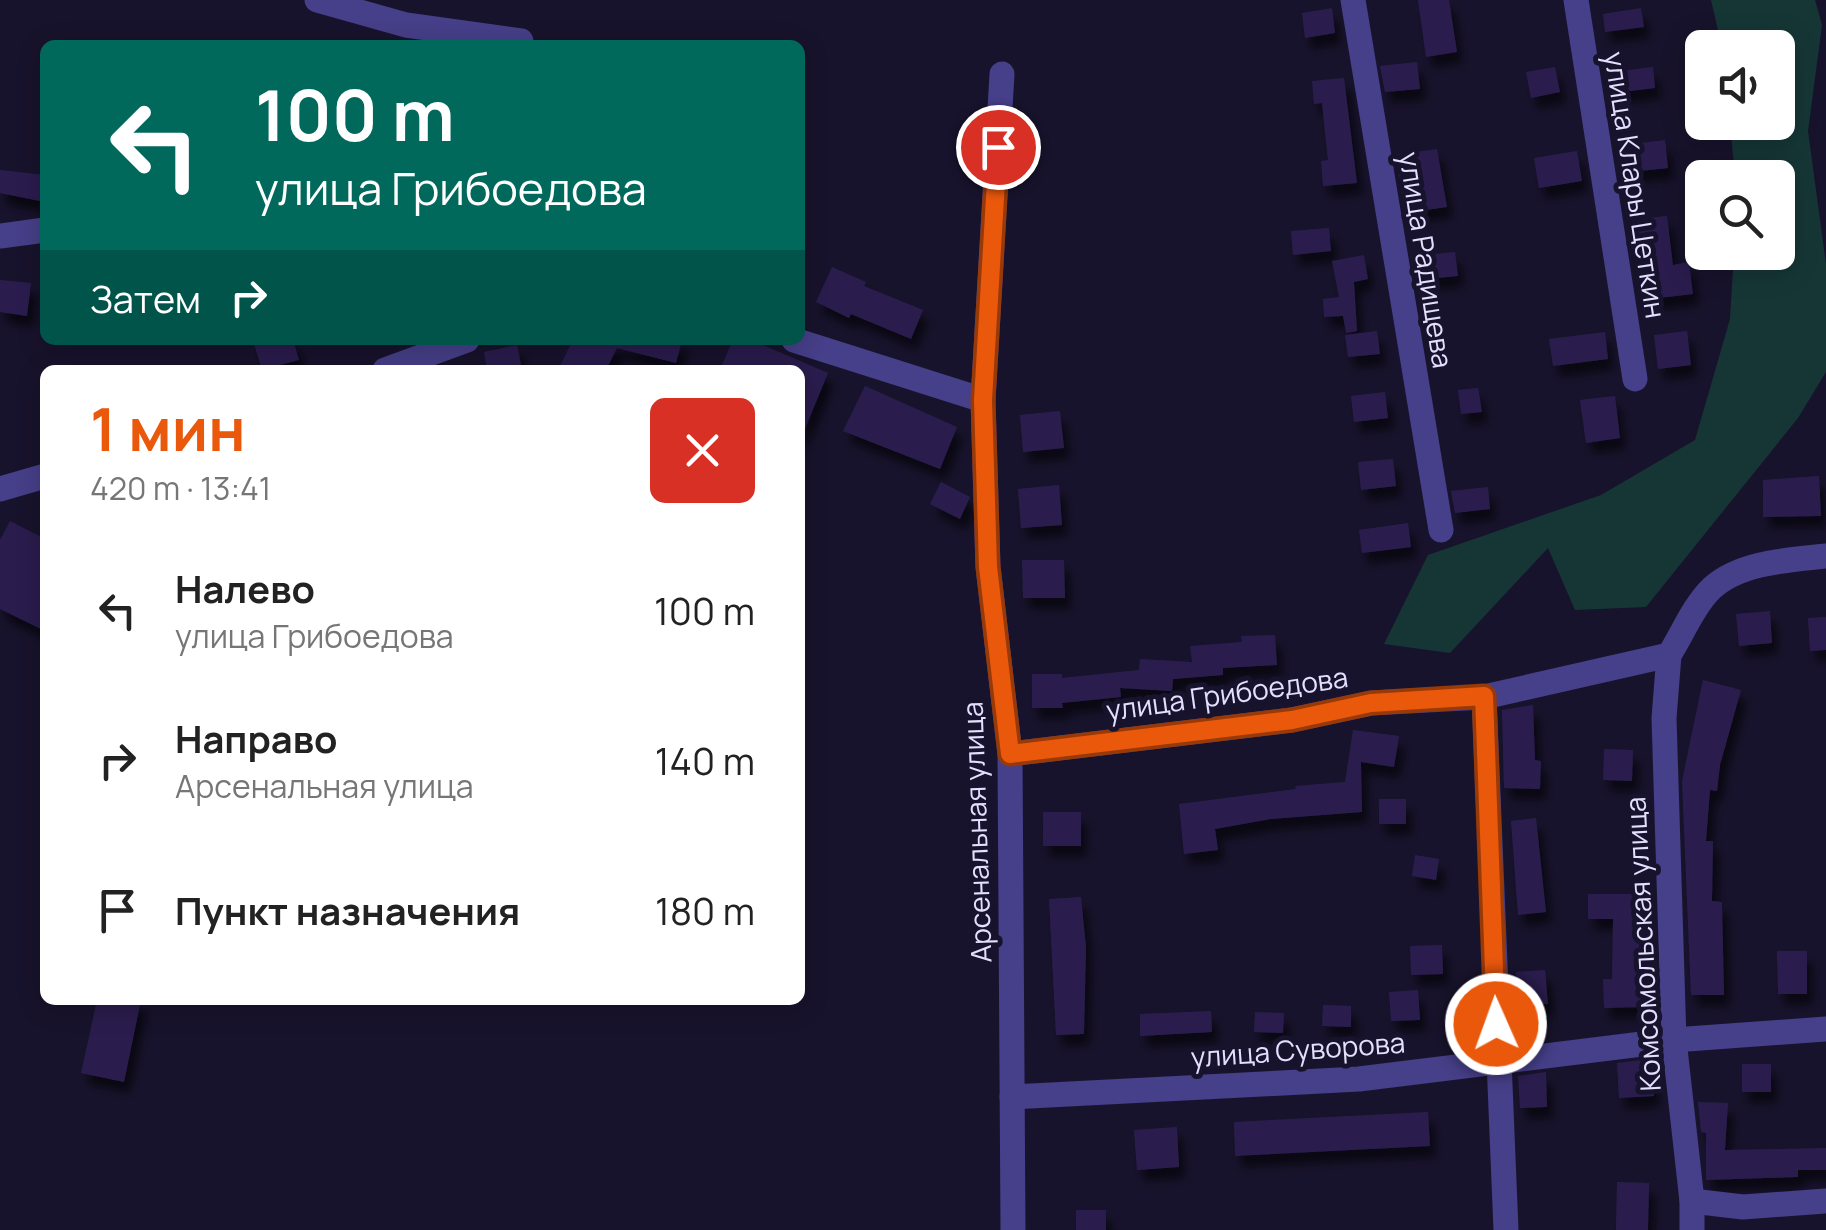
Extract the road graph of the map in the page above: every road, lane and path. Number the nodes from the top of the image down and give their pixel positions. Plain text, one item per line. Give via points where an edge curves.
1 (318, 0) edge
2 (1353, 0) edge
3 (1576, 0) edge
4 (513, 40) edge
5 (1002, 74) dead end
6 (40, 231) edge
7 (0, 236) edge
8 (805, 343) edge
9 (453, 345) edge
10 (399, 365) edge
11 (1635, 379) dead end
12 (983, 400) junction
13 (40, 477) edge
14 (0, 489) edge
15 (1441, 530) dead end
16 (1826, 556) edge
17 (1669, 656) junction
18 (1484, 696) junction
19 (1010, 754) junction
20 (1826, 1030) edge
21 (1674, 1040) junction
22 (1497, 1061) junction
23 (1012, 1097) junction
24 (1692, 1202) junction
25 (1826, 1202) edge
26 (1013, 1230) edge
27 (1506, 1230) edge
28 (1692, 1230) edge

1 - 4 street via 420,28
2 - 15 street, улица Радищева
3 - 11 street, улица Клары Цеткин
5 - 12 street, Арсенальная улица
6 - 7 street
8 - 12 street
9 - 10 street
12 - 19 street, Арсенальная улица via 988,567
13 - 14 street
16 - 17 street via 1738,572 1711,589
17 - 18 street, улица Грибоедова
17 - 21 street, Комсомольская улица via 1664,718
18 - 19 street, улица Грибоедова via 1371,703 1292,720
18 - 22 street
19 - 23 street, Арсенальная улица
20 - 21 street, улица Суворова
21 - 22 street, улица Суворова
21 - 24 street, Комсомольская улица
22 - 23 street, улица Суворова via 1359,1079
22 - 27 street
23 - 26 street, Арсенальная улица
24 - 25 street
24 - 28 street, Комсомольская улица

